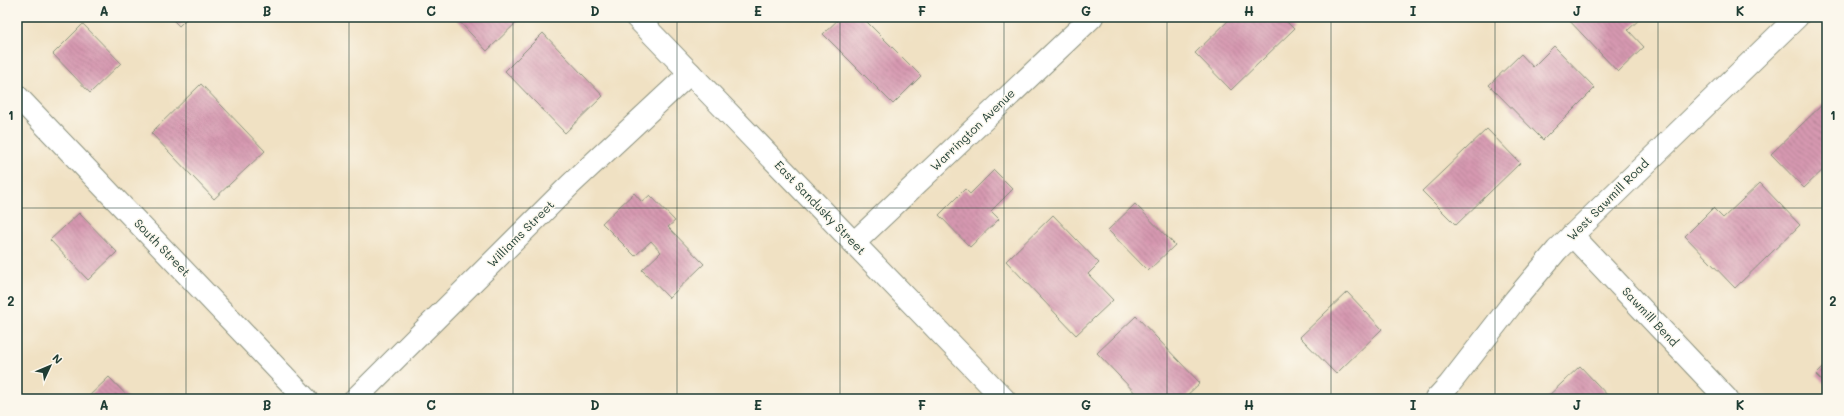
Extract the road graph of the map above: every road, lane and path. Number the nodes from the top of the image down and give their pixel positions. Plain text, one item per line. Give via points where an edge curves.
1 (636, 17) edge
2 (1092, 17) edge
3 (1797, 17) edge
4 (690, 73) junction
5 (17, 96) edge
6 (1572, 235) junction
7 (854, 243) junction
8 (306, 399) edge
9 (355, 399) edge
10 (1004, 399) edge
11 (1436, 399) edge
12 (1727, 399) edge

1 - 4 street, East Sandusky Street
2 - 7 street, Warrington Avenue
3 - 6 street, West Sawmill Road
4 - 7 street, East Sandusky Street
4 - 9 street, Williams Street via 571,184
5 - 8 street, South Street
6 - 11 street, West Sawmill Road via 1514,300
6 - 12 street, Sawmill Bend
7 - 10 street, East Sandusky Street

